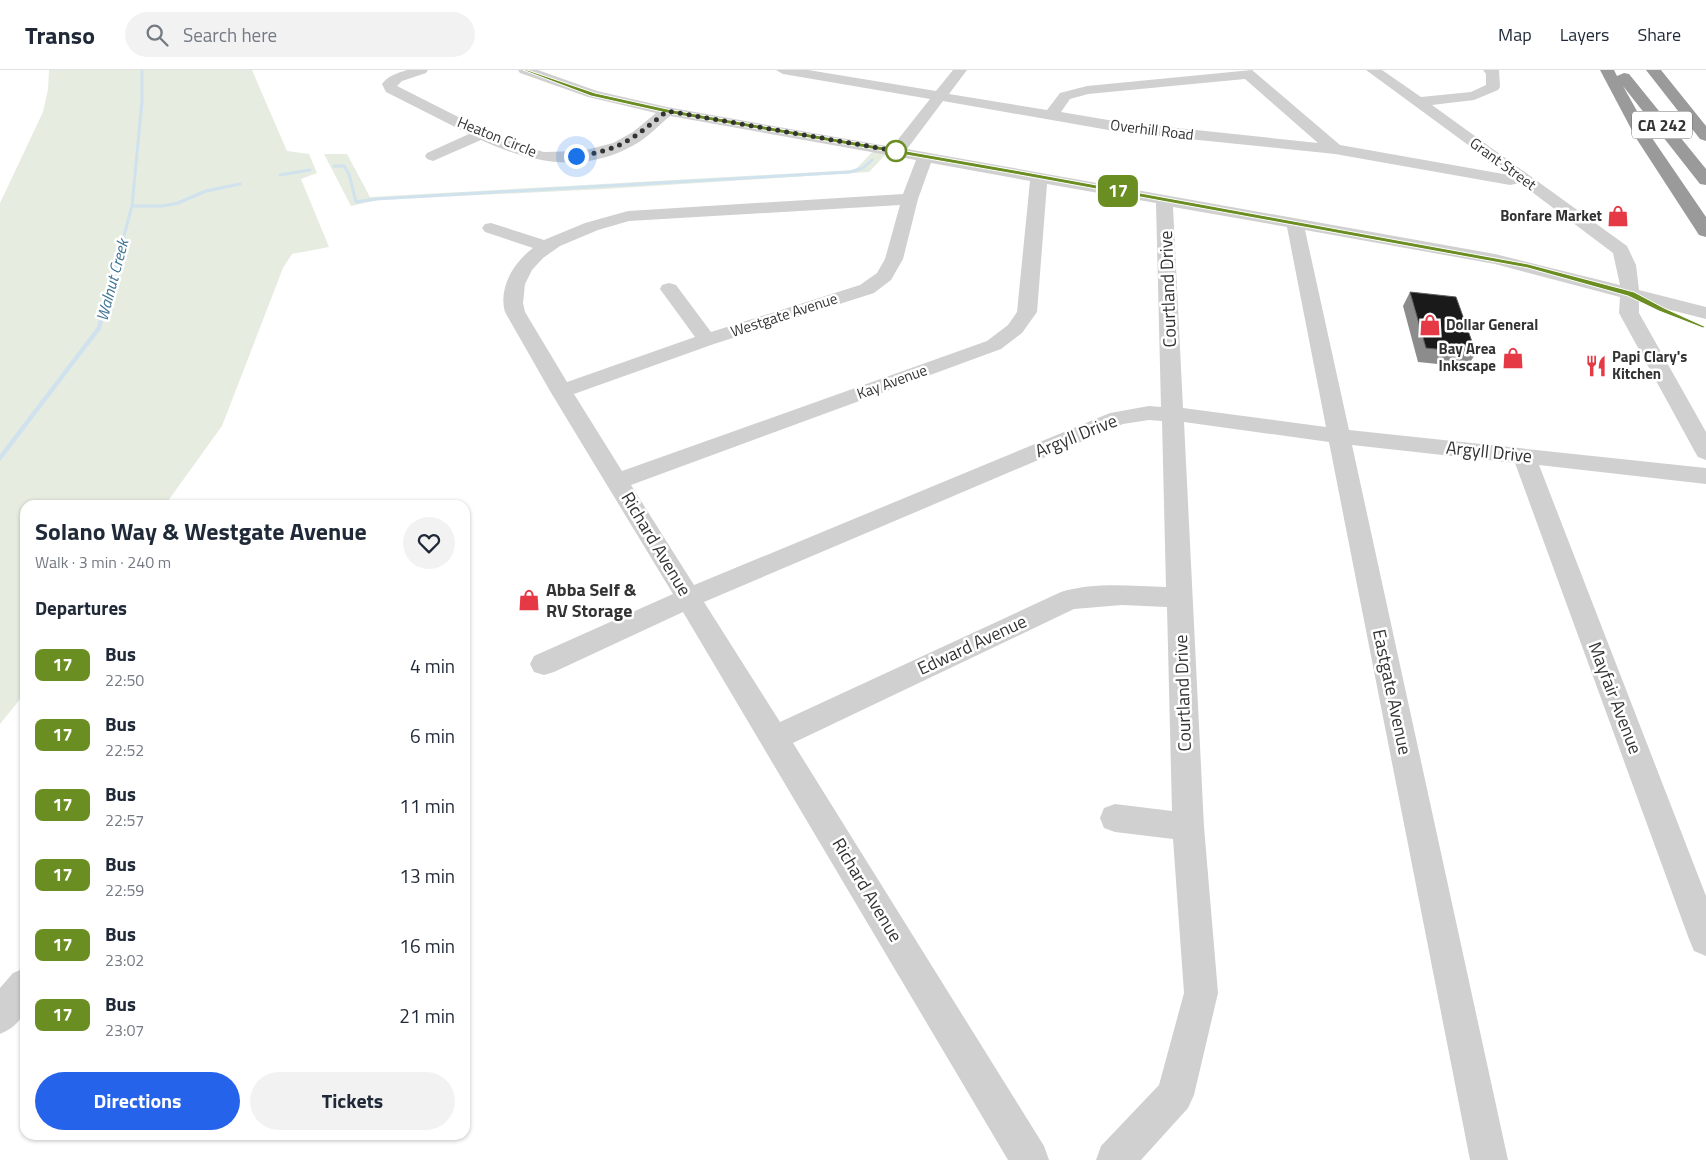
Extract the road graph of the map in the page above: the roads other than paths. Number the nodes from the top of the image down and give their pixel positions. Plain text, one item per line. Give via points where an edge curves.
1 (421, 70) edge
2 (526, 70) edge
3 (783, 70) edge
4 (960, 70) edge
5 (1373, 70) edge
6 (1490, 70) edge
7 (1607, 70) edge
8 (1618, 70) edge
9 (1652, 70) edge
10 (1247, 72) edge
11 (940, 97) junction
12 (1419, 102) junction
13 (667, 111) junction
14 (1052, 115) junction
15 (1703, 131) edge
16 (482, 134) junction
17 (1335, 149) junction
18 (897, 151) junction
19 (433, 156) dead end
20 (926, 156) junction
21 (1039, 176) junction
22 (1522, 178) junction
23 (1706, 180) edge
24 (910, 199) junction
25 (1164, 199) junction
26 (1295, 223) junction
27 (491, 228) dead end
28 (1706, 231) edge
29 (546, 247) junction
30 (669, 289) dead end
31 (1631, 294) junction
32 (1706, 313) edge
33 (1706, 327) edge
34 (708, 340) junction
35 (561, 391) junction
36 (1172, 414) junction
37 (1340, 436) junction
38 (1706, 452) edge
39 (1524, 456) junction
40 (1706, 476) edge
41 (617, 481) junction
42 (688, 598) junction
43 (1180, 598) junction
44 (544, 664) dead end
45 (775, 738) junction
46 (1115, 818) dead end
47 (1188, 827) junction
48 (1706, 939) edge
49 (20, 991) edge
50 (0, 1016) edge
51 (1030, 1160) edge
52 (1115, 1160) edge
53 (1489, 1160) edge

1 - 16 street, Heaton Circle via 397,78 389,84 391,89
2 - 13 street via 593,94
3 - 11 street, Overhill Road
4 - 11 street
5 - 12 street, Grant Street
6 - 12 street via 1493,72 1493,87 1474,96
7 - 28 highway via 1644,138
8 - 23 highway, CA 242
9 - 15 highway, CA 242
10 - 14 street via 1087,90 1065,96
10 - 17 street
11 - 14 street, Overhill Road
11 - 18 street
12 - 22 street, Grant Street
13 - 16 street, Heaton Circle via 628,142 589,155 536,155
13 - 18 street
14 - 17 street, Overhill Road via 1120,127
16 - 19 street
17 - 22 street, Overhill Road via 1510,180
18 - 20 street
20 - 21 street
20 - 24 street, Westgate Avenue
21 - 25 street
21 - 41 street, Kay Avenue via 1027,312 1015,329 994,345
22 - 31 street, Grant Street via 1621,250
24 - 29 street, Richard Avenue via 766,215 628,216 590,225
24 - 34 street, Westgate Avenue via 894,259 884,276 867,289
25 - 26 street
25 - 36 street, Courtland Drive
26 - 31 street via 1528,266
26 - 37 street, Eastgate Avenue
27 - 29 street
29 - 35 street, Richard Avenue via 525,265 516,279 512,306
30 - 34 street
31 - 32 street
31 - 33 street via 1661,310
31 - 38 street, Grant Street via 1629,313
34 - 35 street, Westgate Avenue
35 - 41 street, Richard Avenue
36 - 37 street, Argyll Drive
36 - 42 street, Argyll Drive via 1149,413 1118,418
36 - 43 street, Courtland Drive
37 - 39 street, Argyll Drive
37 - 53 street, Eastgate Avenue
39 - 40 street, Argyll Drive
39 - 48 street, Mayfair Avenue
41 - 42 street, Richard Avenue
42 - 44 street, Argyll Drive
42 - 45 street, Richard Avenue
43 - 45 street, Edward Avenue via 1122,595 1070,599
43 - 47 street, Courtland Drive
45 - 51 street, Richard Avenue
46 - 47 street
47 - 52 street, Courtland Drive via 1202,993 1175,1095
49 - 50 street

